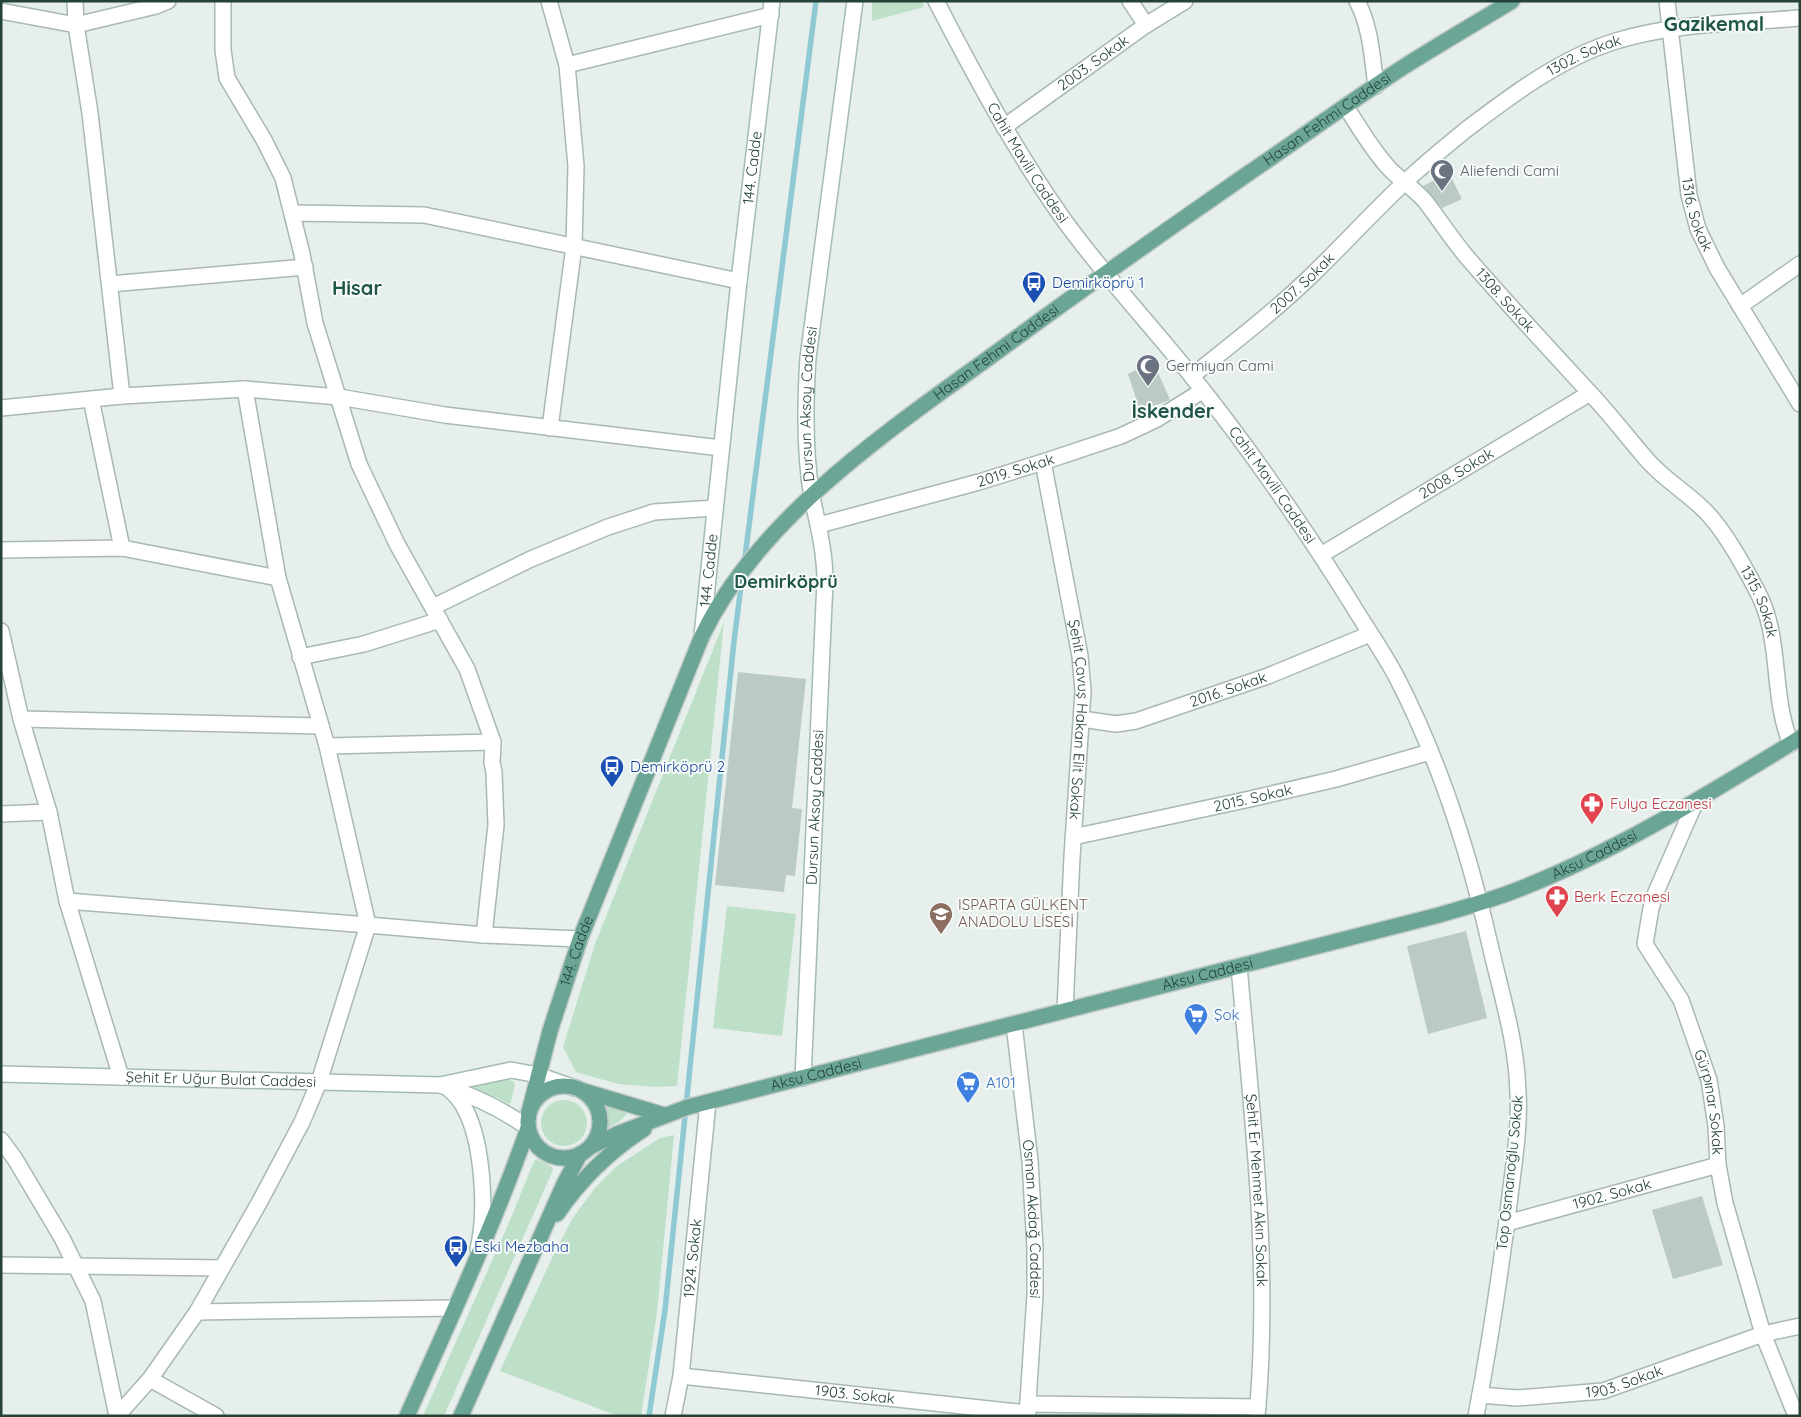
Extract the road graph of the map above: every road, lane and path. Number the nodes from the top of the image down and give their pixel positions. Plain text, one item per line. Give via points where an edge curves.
1 (75, 1) edge
2 (168, 1) edge
3 (223, 1) edge
4 (548, 1) edge
5 (855, 1) edge
6 (936, 1) edge
7 (1130, 1) edge
8 (1185, 1) edge
9 (1357, 1) edge
10 (1512, 1) edge
11 (1667, 1) edge
12 (772, 8) edge
13 (1, 12) edge
14 (1800, 18) edge
15 (76, 25) junction
16 (1146, 25) junction
17 (1670, 29) junction
18 (567, 65) junction
19 (1376, 86) junction
20 (1346, 107) junction
21 (1004, 127) junction
22 (1404, 182) junction
23 (292, 213) junction
24 (574, 246) junction
25 (1800, 264) edge
26 (305, 267) junction
27 (1105, 272) junction
28 (739, 281) junction
29 (110, 284) junction
30 (1740, 306) junction
31 (1192, 376) junction
32 (245, 389) junction
33 (1202, 390) junction
34 (1590, 393) junction
35 (122, 396) junction
36 (339, 397) junction
37 (92, 399) junction
38 (1800, 404) edge
39 (1, 408) edge
40 (550, 428) junction
41 (721, 448) junction
42 (1043, 462) junction
43 (1675, 484) joint
44 (812, 496) junction
45 (715, 508) junction
46 (819, 525) junction
47 (122, 548) junction
48 (1, 550) edge
49 (1321, 555) junction
50 (278, 578) junction
51 (436, 613) junction
52 (1, 631) edge
53 (1370, 634) junction
54 (702, 636) junction
55 (300, 656) junction
56 (21, 719) junction
57 (1082, 719) junction
58 (321, 726) junction
59 (1795, 741) edge
60 (493, 742) junction
61 (327, 746) junction
62 (1430, 752) junction
63 (1696, 801) junction
64 (49, 812) junction
65 (1, 814) edge
66 (1073, 837) junction
67 (67, 901) junction
68 (1480, 903) junction
69 (368, 924) junction
70 (484, 936) junction
71 (580, 939) junction
72 (1239, 966) junction
73 (1065, 1010) junction
74 (1014, 1024) junction
75 (1, 1074) edge
76 (538, 1074) junction
77 (121, 1077) junction
78 (802, 1078) junction
79 (319, 1082) junction
80 (444, 1086) junction
81 (575, 1088) junction
82 (708, 1102) junction
83 (529, 1112) junction
84 (664, 1116) junction
85 (528, 1128) junction
86 (1, 1140) edge
87 (585, 1150) junction
88 (1718, 1165) junction
89 (1506, 1223) junction
90 (539, 1240) junction
91 (474, 1264) junction
92 (1, 1265) edge
93 (76, 1266) junction
94 (222, 1268) junction
95 (455, 1308) junction
96 (197, 1312) junction
97 (1800, 1326) edge
98 (1763, 1334) junction
99 (681, 1376) junction
100 (150, 1379) junction
101 (1480, 1395) junction
102 (1028, 1411) edge
103 (1258, 1411) edge
104 (117, 1416) edge
105 (216, 1416) edge
106 (407, 1416) edge
107 (461, 1416) edge
108 (673, 1416) edge
109 (1476, 1416) edge
110 (1796, 1416) edge

1 - 15 street
2 - 15 street
3 - 23 street via 223,50 227,78 284,178
4 - 18 street
5 - 44 street, Dursun Aksoy Caddesi via 808,358 806,419
6 - 21 street, Cahit Mavili Caddesi
7 - 16 street
8 - 16 street, 2003. Sokak
9 - 19 street via 1370,33
10 - 19 main road, Hasan Fehmi Caddesi
11 - 17 street, 1316. Sokak
12 - 18 street
12 - 28 street, 144. Cadde
13 - 15 street
14 - 17 street, 1302. Sokak
15 - 29 street
16 - 21 street, 2003. Sokak
17 - 22 street, 1302. Sokak via 1614,42 1556,68 1492,110
17 - 30 street, 1316. Sokak via 1692,212 1705,245
18 - 24 street via 576,166
19 - 20 main road, Hasan Fehmi Caddesi
20 - 22 street, 1308. Sokak via 1382,161
20 - 27 main road, Hasan Fehmi Caddesi
21 - 27 street, Cahit Mavili Caddesi via 1046,195
22 - 31 street, 2007. Sokak via 1312,275
22 - 34 street, 1308. Sokak via 1416,192 1464,254
23 - 24 street via 424,215
23 - 26 street
24 - 28 street
24 - 40 street
25 - 30 street
26 - 29 street
26 - 36 street via 315,323
27 - 31 street, Cahit Mavili Caddesi
27 - 44 main road, Hasan Fehmi Caddesi via 895,428
28 - 41 street, 144. Cadde
29 - 35 street
30 - 38 street, 1316. Sokak
31 - 33 street, Cahit Mavili Caddesi
32 - 35 street
32 - 36 street
32 - 50 street
33 - 42 street, 2019. Sokak via 1139,428
33 - 49 street, Cahit Mavili Caddesi
34 - 43 street, 1308. Sokak via 1649,462
34 - 49 street, 2008. Sokak
35 - 37 street
36 - 40 street
36 - 51 street via 359,464 397,544
37 - 39 street
37 - 47 street
40 - 41 street
41 - 45 street, 144. Cadde
42 - 46 street, 2019. Sokak
42 - 57 street, Şehit Çavuş Hakan Elit Sokak via 1080,656
43 - 59 street, 1315. Sokak via 1718,526 1763,602 1770,624 1786,730
44 - 46 street, Dursun Aksoy Caddesi
44 - 54 main road, Hasan Fehmi Caddesi via 755,556 724,595
45 - 51 street via 654,512 608,527 531,559
45 - 54 street, 144. Cadde
46 - 78 street, Dursun Aksoy Caddesi via 825,581
47 - 48 street
47 - 50 street
49 - 53 street, Cahit Mavili Caddesi
50 - 55 street
51 - 55 street via 364,644
51 - 60 street via 467,669
52 - 56 street
53 - 57 street, 2016. Sokak via 1268,676 1136,721 1116,724
53 - 62 street, Cahit Mavili Caddesi via 1395,675
54 - 71 main road, 144. Cadde
55 - 58 street
56 - 58 street
56 - 64 street
57 - 66 street, Şehit Çavuş Hakan Elit Sokak
58 - 61 street
59 - 63 main road, Aksu Caddesi
60 - 61 street
60 - 70 street via 496,825
61 - 69 street
62 - 66 street, 2015. Sokak via 1250,800
62 - 68 street, Cahit Mavili Caddesi via 1462,838
63 - 68 main road, Aksu Caddesi via 1563,870
63 - 88 street, Gürpınar Sokak via 1656,892 1645,944 1682,1000 1709,1080
64 - 65 street
64 - 67 street
66 - 73 street, Şehit Çavuş Hakan Elit Sokak
67 - 69 street
67 - 77 street
68 - 72 main road, Aksu Caddesi
68 - 89 street, Top Osmanoğlu Sokak via 1515,1058 1519,1095
69 - 70 street
69 - 79 street
70 - 71 street
71 - 76 main road, 144. Cadde
72 - 73 main road, Aksu Caddesi
72 - 103 street, Şehit Er Mehmet Akın Sokak via 1260,1236 1262,1317
73 - 74 main road, Aksu Caddesi
74 - 78 main road, Aksu Caddesi
74 - 102 street, Osman Akdağ Caddesi via 1030,1161 1035,1248
75 - 77 street, Şehit Er Uğur Bulat Caddesi
76 - 80 street, Şehit Er Uğur Bulat Caddesi via 511,1070
76 - 81 street, Şehit Er Uğur Bulat Caddesi
76 - 83 main road, 144. Cadde
77 - 79 street, Şehit Er Uğur Bulat Caddesi
78 - 82 main road, Aksu Caddesi
79 - 80 street, Şehit Er Uğur Bulat Caddesi
79 - 94 street via 298,1130
80 - 85 street, Şehit Er Uğur Bulat Caddesi via 498,1108
80 - 91 street via 466,1110 479,1156 482,1208
81 - 83 main road via 564,1086 548,1090 534,1101
81 - 84 main road
81 - 87 main road via 586,1094 598,1113 596,1137
82 - 84 main road, Aksu Caddesi
82 - 99 street, 1924. Sokak
83 - 85 main road
84 - 87 main road, Aksu Caddesi
84 - 90 main road via 618,1148 586,1177
85 - 87 main road via 536,1145 545,1153 568,1158
85 - 91 main road
86 - 93 street
87 - 90 main road via 564,1184
88 - 89 street, 1902. Sokak
88 - 98 street, Gürpınar Sokak via 1725,1203
89 - 101 street, Top Osmanoğlu Sokak
90 - 107 main road
91 - 95 main road
92 - 93 street
93 - 94 street
93 - 104 street via 93,1301
94 - 96 street
95 - 96 street
95 - 106 main road
96 - 100 street
97 - 98 street, 1903. Sokak
98 - 101 street, 1903. Sokak via 1603,1391 1517,1398
98 - 110 street, Gürpınar Sokak
99 - 102 street, 1903. Sokak
99 - 108 street, 1924. Sokak
100 - 104 street
100 - 105 street
101 - 109 street, Top Osmanoğlu Sokak
102 - 103 street, 1903. Sokak

